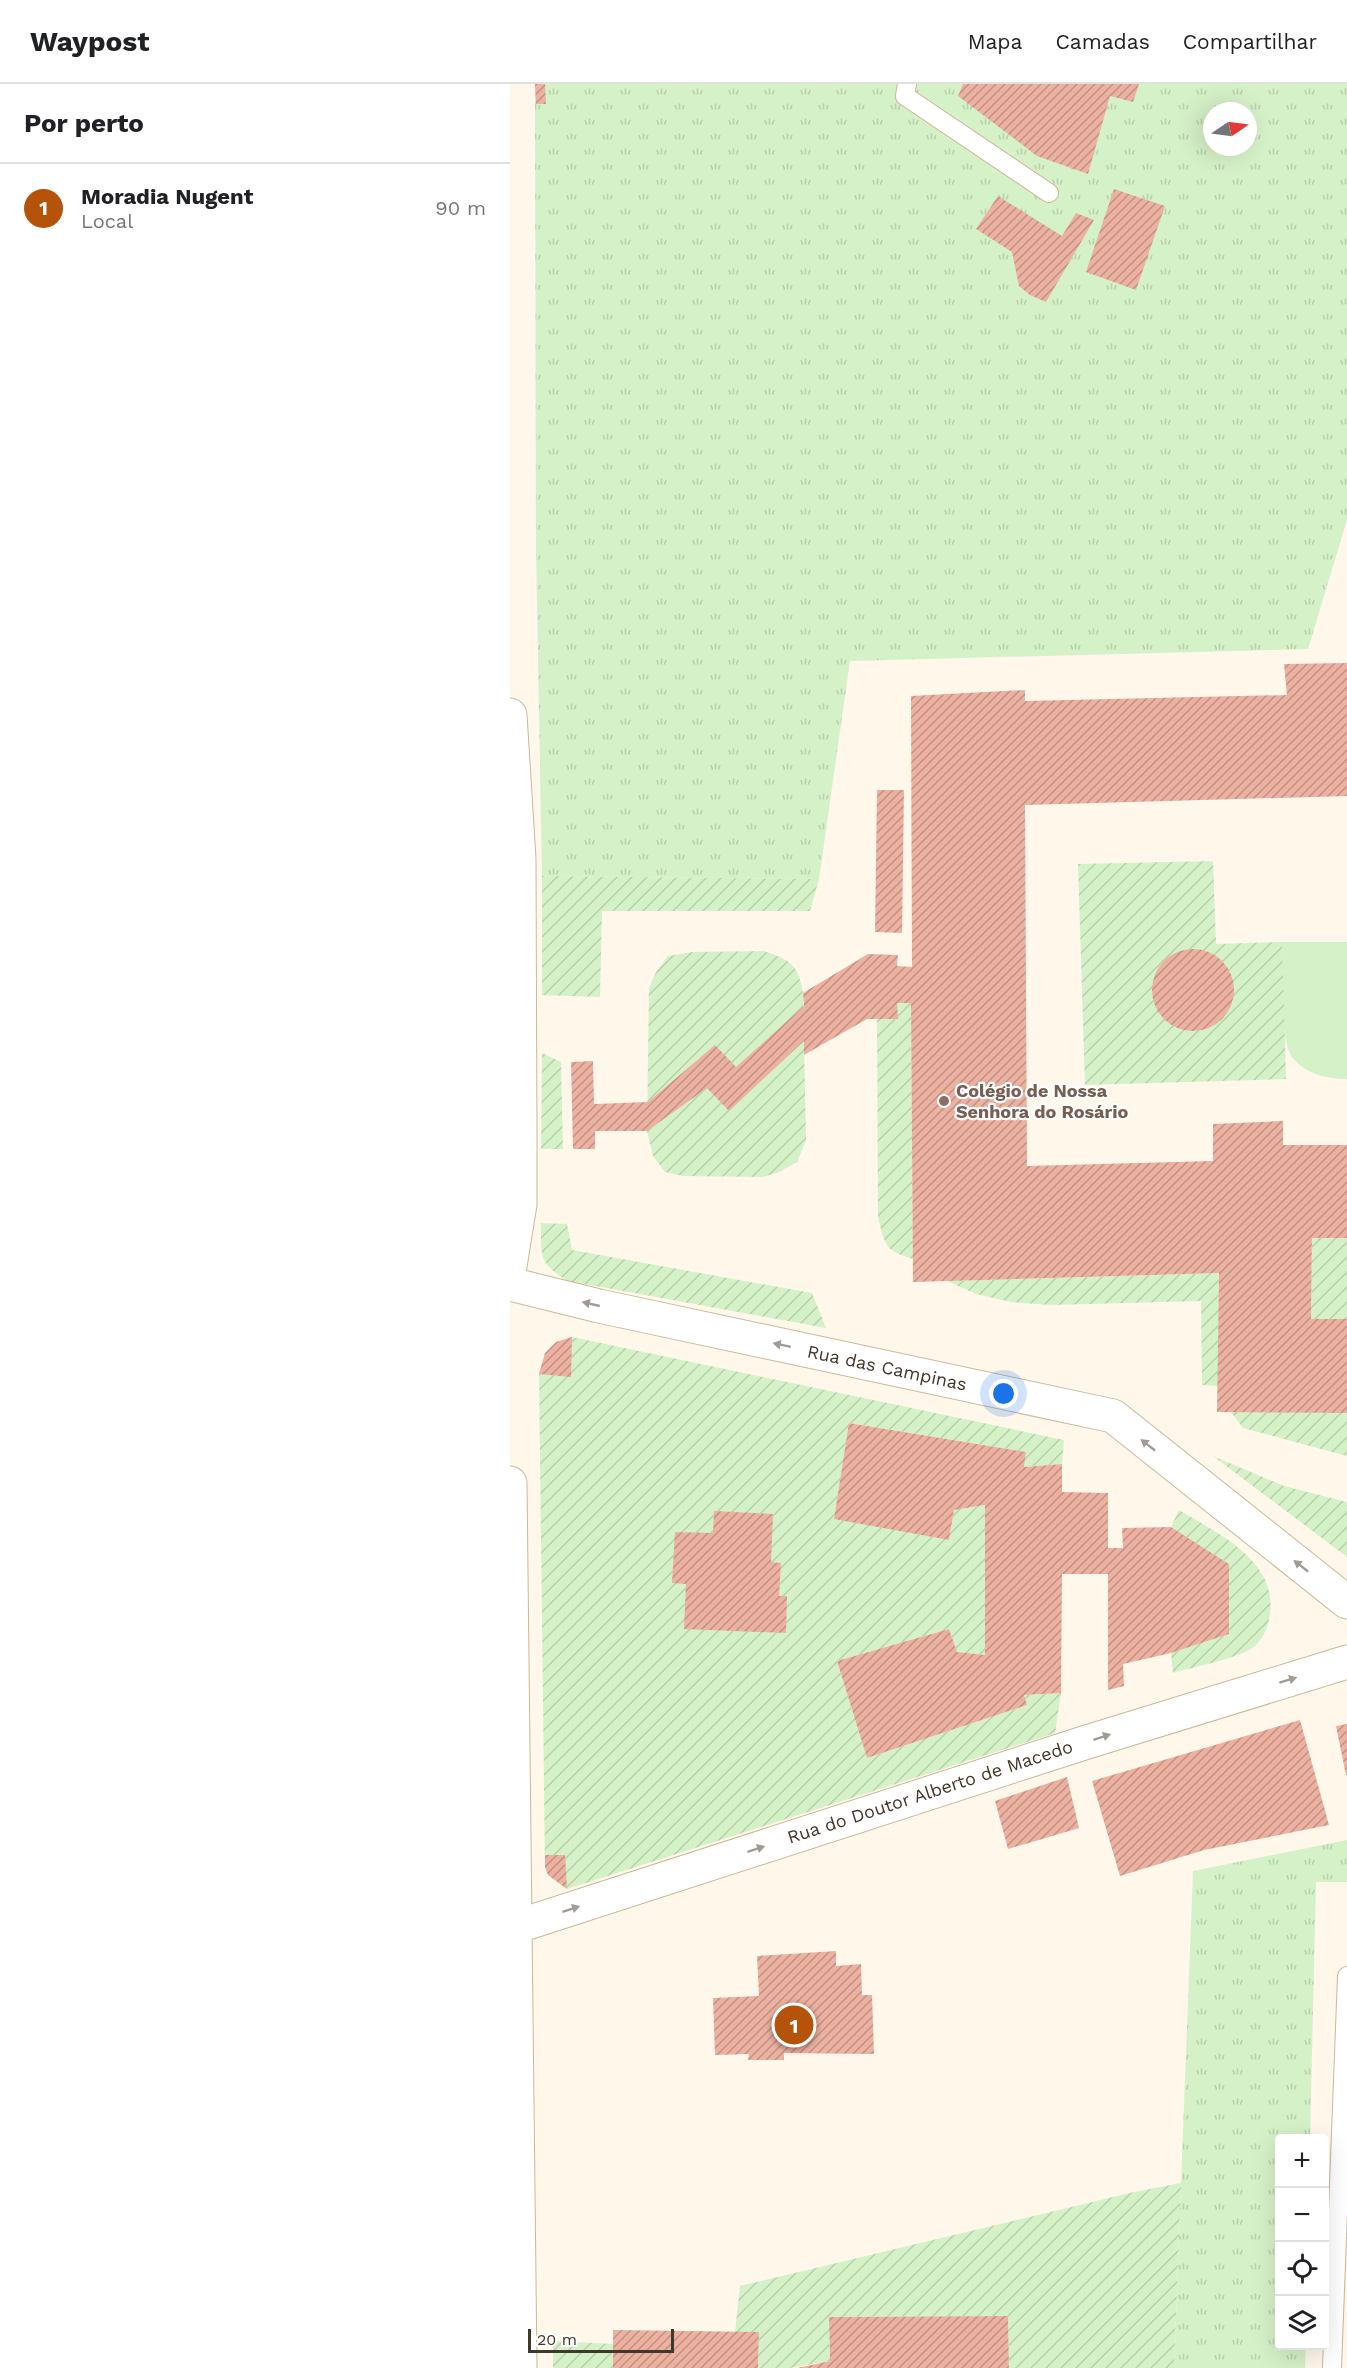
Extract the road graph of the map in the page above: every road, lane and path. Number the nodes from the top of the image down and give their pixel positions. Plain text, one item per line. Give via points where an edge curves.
1 (907, 84) edge
2 (1049, 193) dead end
3 (510, 715) edge
4 (510, 1266) edge
5 (510, 1284) edge
6 (510, 1483) edge
7 (1347, 1602) edge
8 (1347, 1662) edge
9 (515, 1927) junction
10 (1347, 1976) edge
11 (514, 2183) edge
12 (515, 2283) edge
13 (520, 2368) edge
14 (1332, 2368) edge

1 - 2 lane via 905,96
3 - 4 street via 519,859 520,1204
7 -> 5 street, Rua das Campinas via 1113,1416
6 - 9 street
9 -> 8 street, Rua do Doutor Alberto de Macedo
9 - 11 street
10 - 14 lane
11 - 12 street
12 - 13 street

